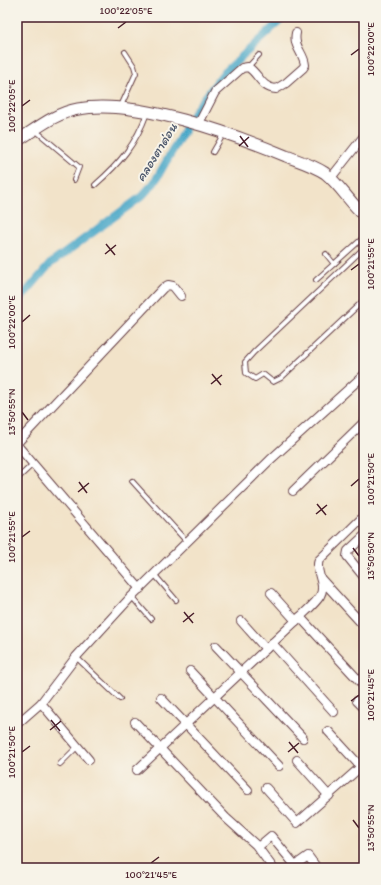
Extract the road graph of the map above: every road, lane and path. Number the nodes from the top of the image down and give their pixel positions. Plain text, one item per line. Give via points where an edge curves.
1 (296, 33) dead end
2 (125, 52) dead end
3 (259, 56) dead end
4 (248, 67) junction
5 (120, 109) junction
6 (147, 112) junction
7 (196, 124) junction
8 (35, 130) junction
9 (224, 133) junction
10 (364, 136) edge
11 (17, 141) edge
12 (213, 152) dead end
13 (330, 178) junction
14 (74, 180) dead end
15 (95, 185) dead end
16 (364, 215) edge
17 (364, 237) edge
18 (364, 248) edge
19 (326, 254) dead end
20 (334, 264) junction
21 (316, 280) dead end
22 (181, 296) dead end
23 (364, 300) edge
24 (364, 375) edge
25 (364, 422) edge
26 (17, 444) edge
27 (34, 464) junction
28 (17, 480) edge
29 (132, 481) dead end
30 (293, 491) dead end
31 (364, 516) edge
32 (364, 536) edge
33 (187, 542) junction
34 (154, 574) junction
35 (320, 578) junction
36 (364, 578) edge
37 (140, 589) junction
38 (272, 593) dead end
39 (132, 597) junction
40 (176, 600) dead end
41 (151, 619) dead end
42 (298, 619) junction
43 (241, 620) dead end
44 (364, 626) edge
45 (216, 646) dead end
46 (269, 646) junction
47 (76, 657) junction
48 (190, 671) dead end
49 (241, 671) junction
50 (363, 685) dead end
51 (214, 696) junction
52 (161, 698) dead end
53 (120, 699) dead end
54 (357, 701) dead end
55 (41, 703) junction
56 (364, 708) edge
57 (334, 712) dead end
58 (135, 722) dead end
59 (17, 724) edge
60 (186, 724) junction
61 (328, 731) dead end
62 (303, 738) dead end
63 (77, 747) junction
64 (160, 748) junction
65 (89, 760) dead end
66 (297, 760) dead end
67 (60, 764) dead end
68 (279, 766) dead end
69 (363, 766) edge
70 (138, 770) dead end
71 (266, 788) dead end
72 (248, 790) dead end
73 (329, 796) junction
74 (258, 847) junction
75 (293, 866) edge
76 (273, 868) edge
77 (317, 868) edge

1 - 4 street via 295,43 305,65 286,83 276,89 268,87
2 - 5 lane via 136,73
3 - 4 lane
4 - 7 street via 242,68 215,92
5 - 6 street
5 - 8 street via 93,108 68,111
6 - 7 street
6 - 15 lane via 136,140 117,164
7 - 9 street
8 - 11 street
8 - 14 lane via 79,167
9 - 12 lane
9 - 13 street via 319,170
10 - 13 street
13 - 16 street
17 - 20 lane
18 - 23 lane via 254,352 245,362 246,373 255,379 263,374 273,382 281,378
19 - 20 lane
20 - 21 lane
22 - 26 street via 173,286 163,288
24 - 33 street via 302,430
25 - 30 street
26 - 27 street
27 - 28 lane
27 - 37 street
29 - 33 lane
31 - 35 street via 319,560 317,565
32 - 36 street via 348,551 347,556
33 - 34 street
34 - 37 street
34 - 40 lane
35 - 42 street via 320,595
35 - 44 street
37 - 39 street
38 - 42 street
39 - 41 lane
39 - 47 street
42 - 46 street
42 - 50 street
43 - 46 street
45 - 49 street
46 - 49 street
46 - 57 street
47 - 53 lane
47 - 55 street
48 - 51 street
49 - 51 street
49 - 62 street
51 - 60 street
51 - 68 street
52 - 60 street
54 - 56 street
55 - 59 street
55 - 63 street
58 - 64 street
60 - 64 street
60 - 72 street
61 - 69 street
63 - 65 street
63 - 67 lane
64 - 70 street
64 - 74 street via 226,818
66 - 73 street
69 - 73 street
71 - 73 street via 297,823
74 - 75 street via 271,836
74 - 76 street
75 - 77 street via 308,856

